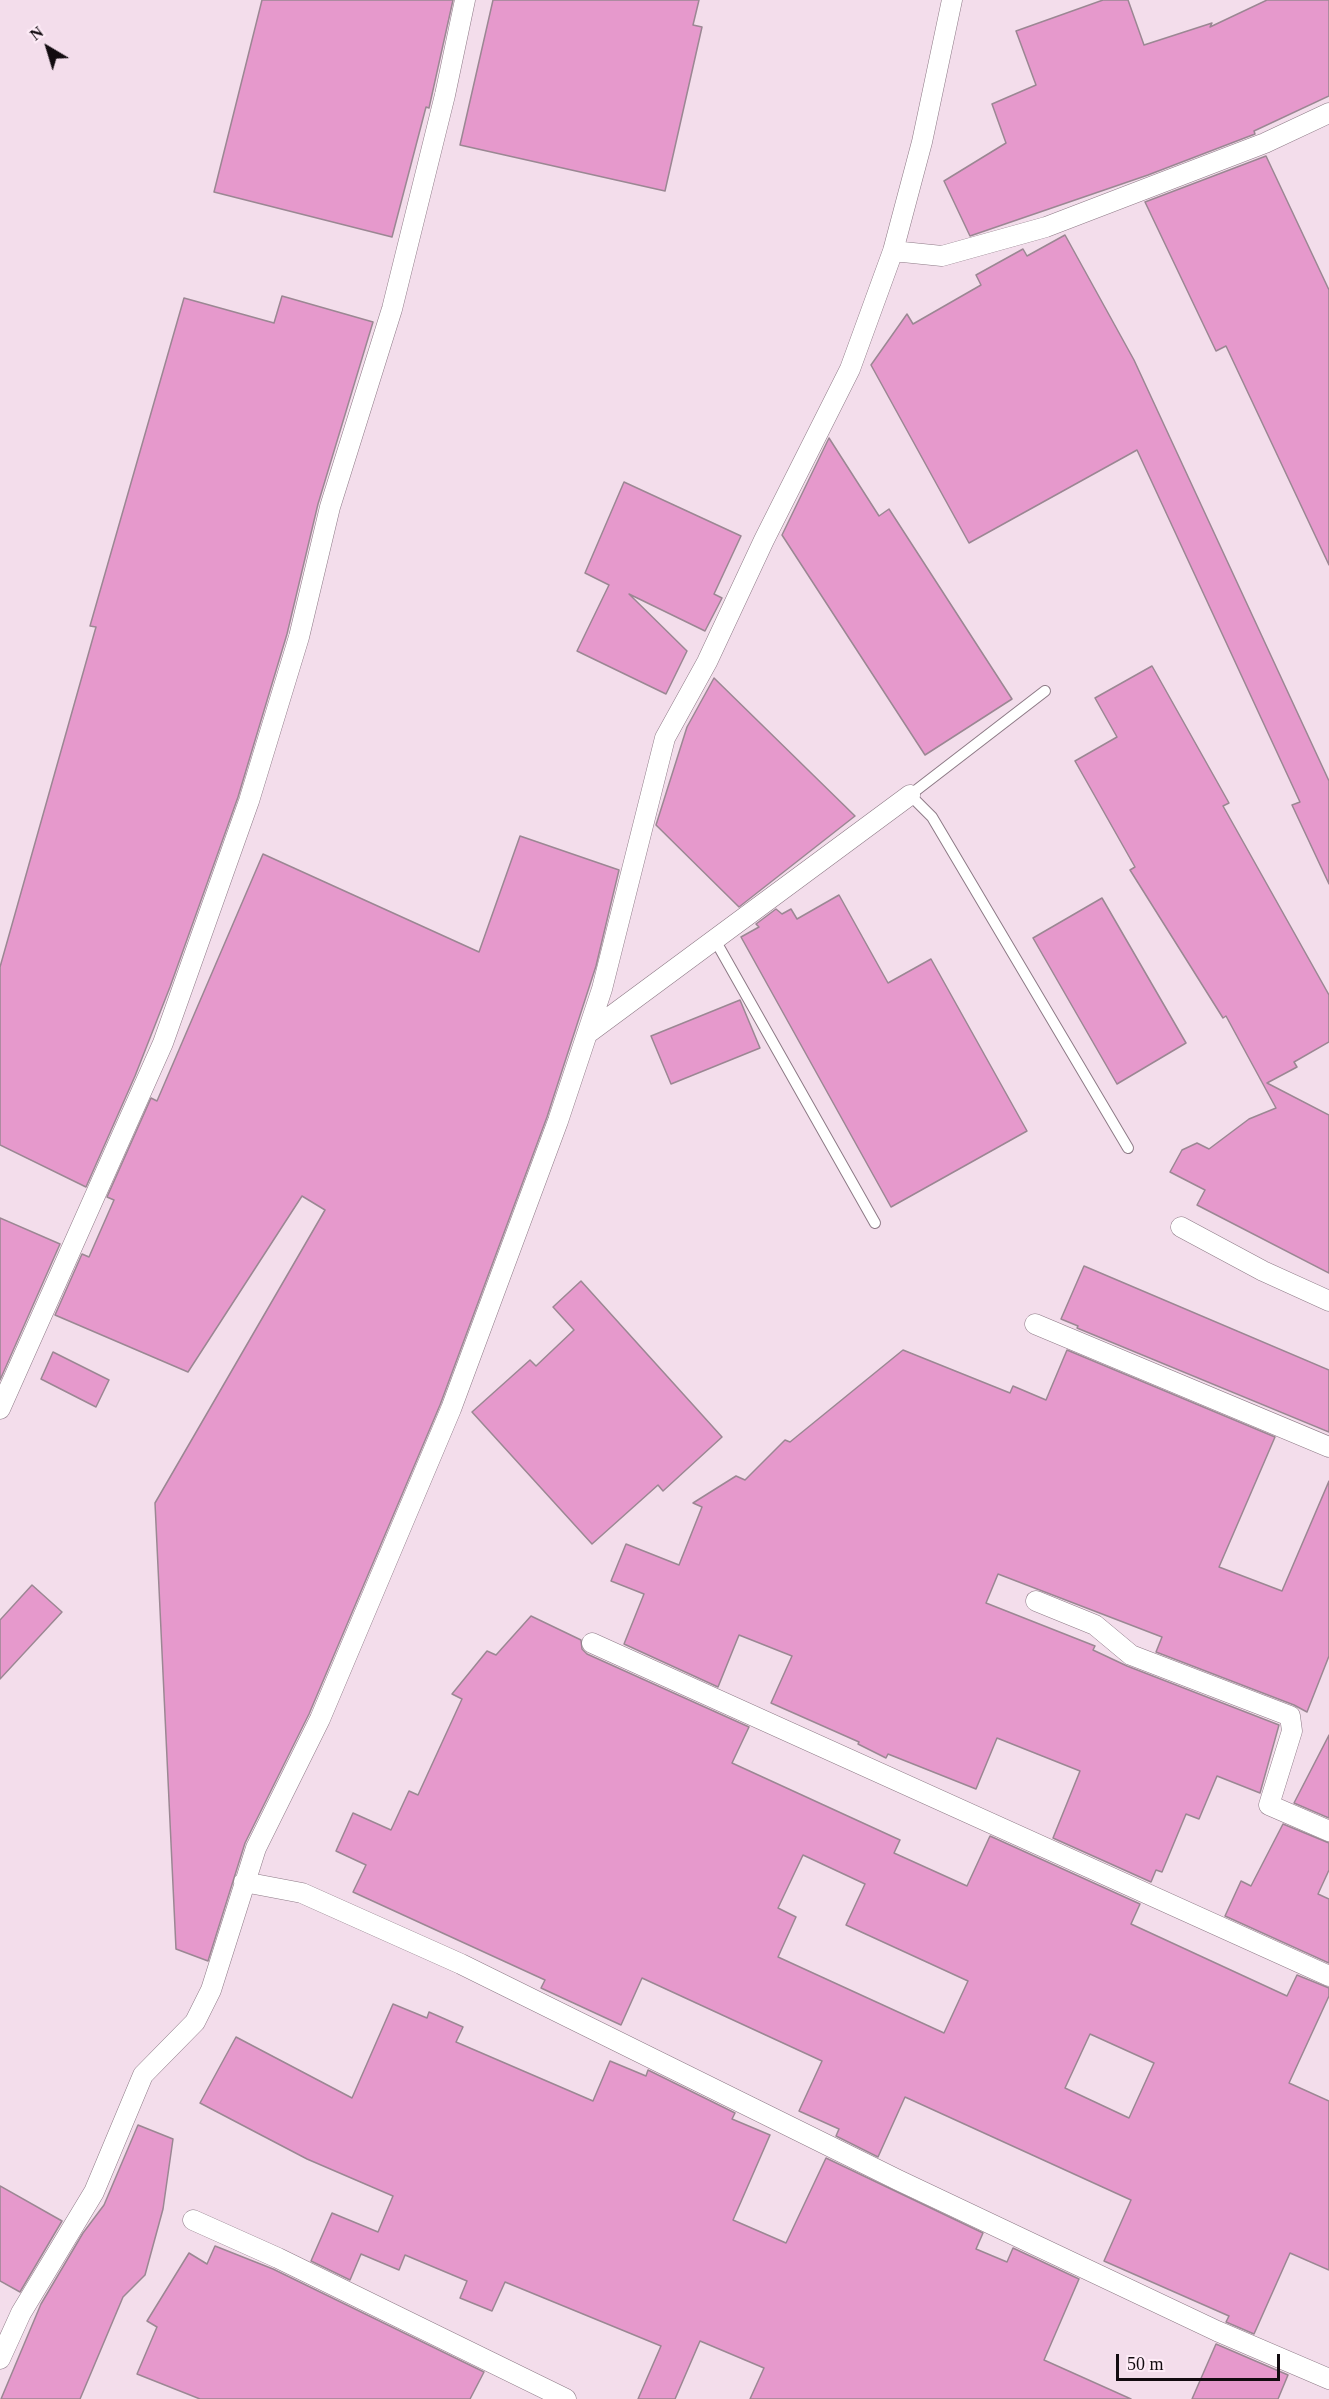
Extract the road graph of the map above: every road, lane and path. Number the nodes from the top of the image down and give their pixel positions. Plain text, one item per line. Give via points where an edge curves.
1 (465, 0) edge
2 (952, 0) edge
3 (1329, 113) edge
4 (893, 251) junction
5 (1045, 691) dead end
6 (910, 795) junction
7 (715, 940) junction
8 (587, 1034) junction
9 (1128, 1148) dead end
10 (875, 1223) dead end
11 (1181, 1227) dead end
12 (1329, 1301) edge
13 (1035, 1324) dead end
14 (0, 1409) edge
15 (1329, 1447) edge
16 (1036, 1601) dead end
17 (592, 1643) dead end
18 (1329, 1831) edge
19 (244, 1882) junction
20 (1329, 1976) edge
21 (193, 2220) dead end
22 (0, 2359) edge
23 (1329, 2379) edge
24 (566, 2399) edge

1 - 14 street via 392,309 330,507 298,637 249,801 164,1043
2 - 4 street via 922,142
3 - 4 street via 1265,143 1046,227 942,256
4 - 8 street via 850,369 708,662 665,738 602,989
5 - 6 lane
6 - 7 street
6 - 9 lane via 932,817
7 - 8 street
7 - 10 lane
8 - 19 street via 451,1409 320,1719 256,1848
11 - 12 street
13 - 15 street
16 - 18 street via 1095,1625 1131,1655 1290,1716 1292,1731 1269,1805
17 - 20 street
19 - 22 street via 221,1964 195,2022 142,2075 94,2192 21,2313
19 - 23 street via 302,1893 461,1964 930,2195 1217,2331
21 - 24 street

